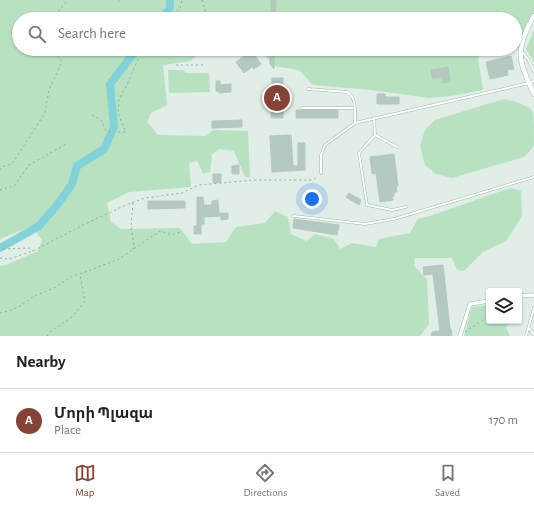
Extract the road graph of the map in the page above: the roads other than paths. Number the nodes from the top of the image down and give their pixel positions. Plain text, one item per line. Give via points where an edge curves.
1 (534, 16) edge
2 (522, 44) edge
3 (522, 52) edge
4 (521, 56) edge
5 (534, 71) edge
6 (534, 81) edge
7 (529, 84) junction
8 (308, 89) dead end
9 (534, 94) edge
10 (302, 108) dead end
11 (355, 108) junction
12 (374, 118) junction
13 (355, 123) junction
14 (375, 135) junction
15 (398, 147) dead end
16 (321, 173) road end
17 (534, 177) edge
18 (406, 207) dead end
19 (294, 216) dead end
20 (534, 295) edge
21 (522, 296) edge
22 (486, 301) edge
23 (534, 308) edge
24 (529, 328) junction
25 (461, 335) edge
26 (534, 335) edge
27 (526, 336) edge

1 - 2 street
3 - 5 lane
4 - 7 street
6 - 7 lane
7 - 9 street
7 - 12 lane
8 - 11 lane via 347,92 352,96
10 - 11 lane
11 - 13 lane
12 - 13 lane
12 - 14 lane
13 - 16 lane via 325,145 321,155
14 - 15 lane
14 - 18 lane via 359,153 367,205 392,210
17 - 19 lane via 394,219 365,224
20 - 21 street
22 - 25 street via 470,304
23 - 24 lane
24 - 26 lane
24 - 27 lane

